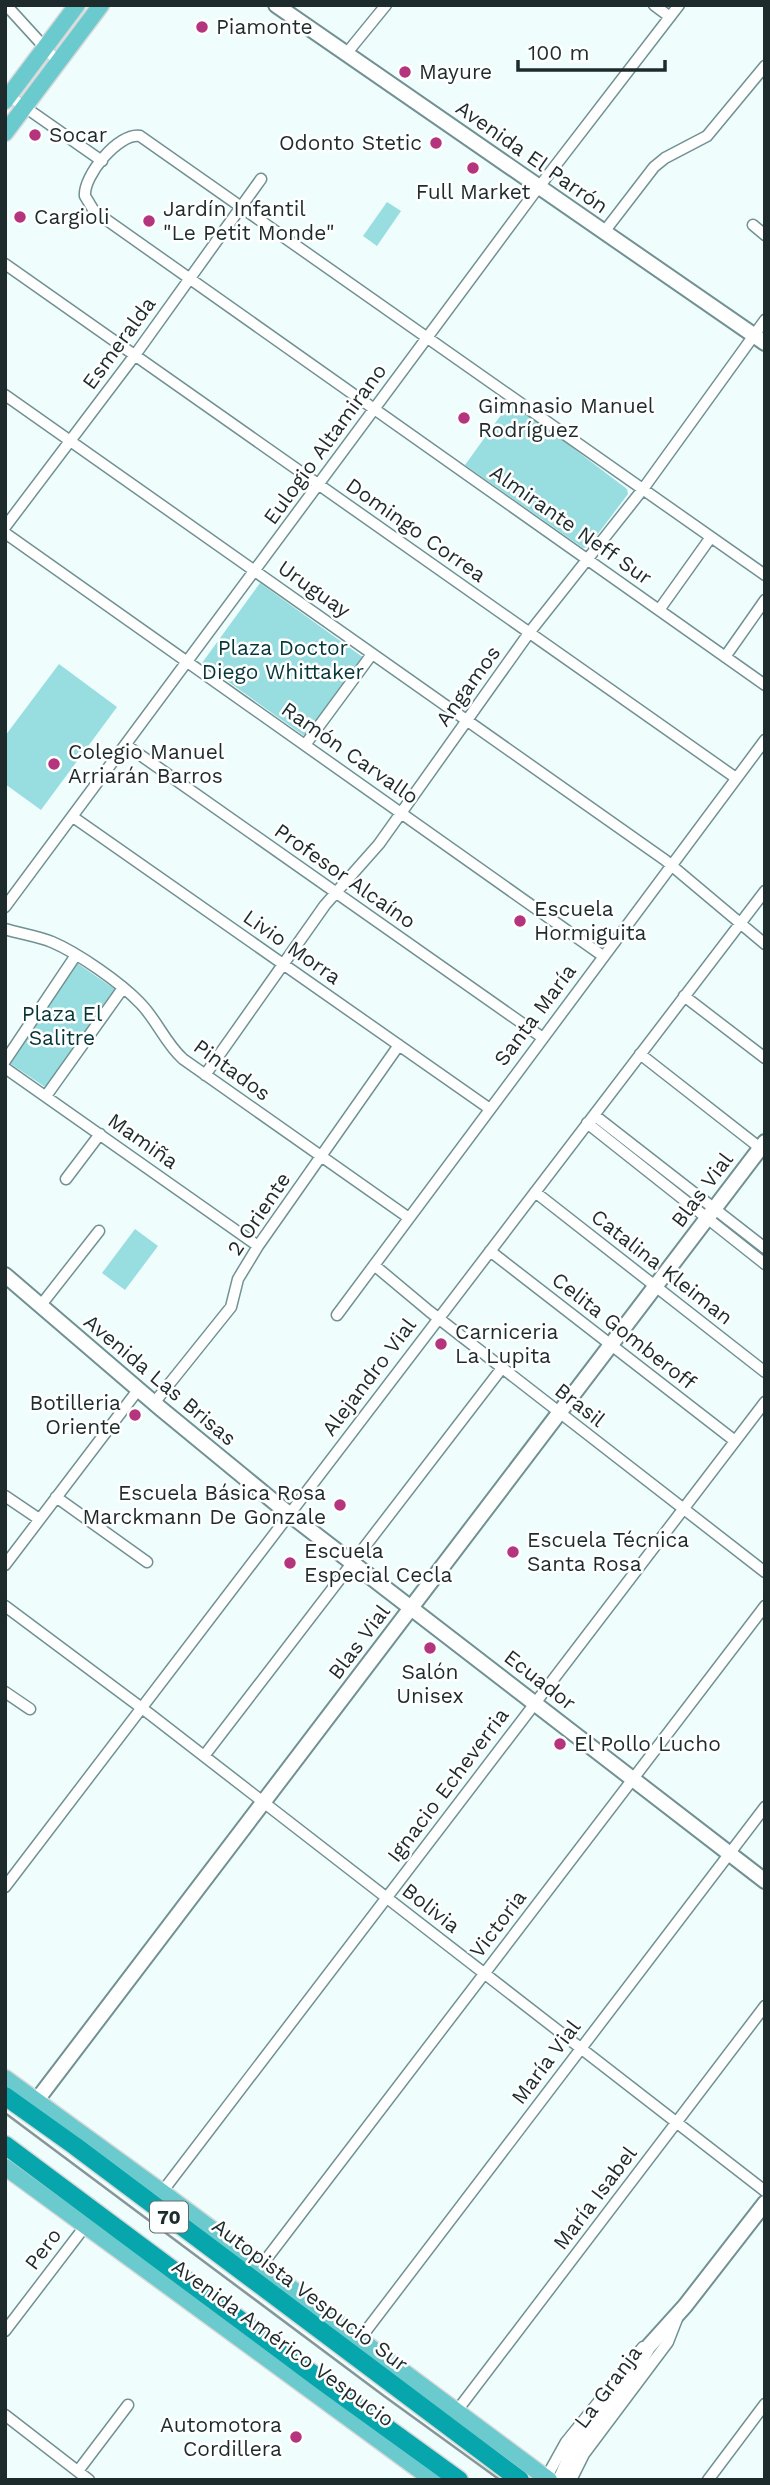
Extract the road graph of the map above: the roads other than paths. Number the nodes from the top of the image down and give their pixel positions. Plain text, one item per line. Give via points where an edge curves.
1 (6, 5) edge
2 (77, 5) edge
3 (101, 5) edge
4 (276, 5) edge
5 (386, 5) edge
6 (654, 5) edge
7 (679, 5) edge
8 (670, 17) junction
9 (46, 47) junction
10 (346, 54) junction
11 (58, 62) junction
12 (765, 66) edge
13 (7, 99) edge
14 (25, 107) junction
15 (5, 133) edge
16 (102, 162) junction
17 (261, 179) dead end
18 (538, 188) junction
19 (242, 206) junction
20 (753, 225) dead end
21 (604, 232) junction
22 (765, 235) edge
23 (5, 264) edge
24 (190, 278) junction
25 (765, 320) edge
26 (428, 337) junction
27 (759, 339) edge
28 (135, 355) junction
29 (5, 395) edge
30 (375, 409) junction
31 (71, 441) junction
32 (319, 485) junction
33 (643, 489) junction
34 (5, 527) edge
35 (5, 533) edge
36 (711, 537) junction
37 (587, 559) junction
38 (255, 572) junction
39 (765, 575) edge
40 (765, 600) edge
41 (659, 610) junction
42 (530, 633) junction
43 (372, 654) junction
44 (725, 657) junction
45 (188, 662) junction
46 (765, 685) edge
47 (467, 721) junction
48 (765, 740) edge
49 (126, 745) junction
50 (305, 745) junction
51 (736, 778) junction
52 (401, 813) junction
53 (73, 817) junction
54 (671, 865) junction
55 (765, 891) edge
56 (335, 892) junction
57 (5, 907) edge
58 (739, 925) junction
59 (5, 929) edge
60 (765, 944) edge
61 (76, 955) junction
62 (603, 956) junction
63 (283, 964) junction
64 (123, 988) junction
65 (684, 996) junction
66 (542, 1038) junction
67 (399, 1045) junction
68 (640, 1054) junction
69 (765, 1058) edge
70 (5, 1061) edge
71 (5, 1068) edge
72 (205, 1075) junction
73 (46, 1096) junction
74 (490, 1109) junction
75 (590, 1119) junction
76 (100, 1134) junction
77 (763, 1147) edge
78 (321, 1158) junction
79 (66, 1179) dead end
80 (535, 1192) junction
81 (710, 1214) junction
82 (409, 1218) junction
83 (99, 1231) dead end
84 (258, 1246) junction
85 (765, 1248) edge
86 (490, 1251) junction
87 (765, 1264) edge
88 (374, 1265) junction
89 (5, 1275) edge
90 (655, 1286) junction
91 (41, 1305) junction
92 (337, 1315) dead end
93 (439, 1318) junction
94 (611, 1345) junction
95 (502, 1368) junction
96 (765, 1372) edge
97 (138, 1390) junction
98 (765, 1402) edge
99 (154, 1403) junction
100 (559, 1412) junction
101 (735, 1441) junction
102 (5, 1496) edge
103 (56, 1497) junction
104 (683, 1509) junction
105 (289, 1514) junction
106 (39, 1520) junction
107 (147, 1562) dead end
108 (353, 1562) junction
109 (5, 1564) edge
110 (765, 1573) edge
111 (5, 1606) edge
112 (765, 1606) edge
113 (411, 1607) junction
114 (5, 1692) edge
115 (535, 1703) junction
116 (142, 1708) junction
117 (30, 1709) dead end
118 (204, 1756) junction
119 (633, 1779) junction
120 (263, 1802) junction
121 (765, 1807) edge
122 (729, 1853) junction
123 (765, 1881) edge
124 (5, 1887) edge
125 (386, 1898) junction
126 (484, 1974) junction
127 (765, 2007) edge
128 (580, 2048) junction
129 (5, 2078) edge
130 (5, 2096) edge
131 (37, 2100) junction
132 (676, 2123) junction
133 (5, 2145) edge
134 (5, 2167) edge
135 (162, 2192) junction
136 (765, 2192) edge
137 (765, 2203) edge
138 (86, 2225) junction
139 (261, 2266) junction
140 (685, 2306) junction
141 (677, 2319) junction
142 (663, 2328) junction
143 (5, 2331) edge
144 (359, 2340) junction
145 (632, 2375) junction
146 (765, 2404) edge
147 (128, 2405) dead end
148 (456, 2412) junction
149 (5, 2415) edge
150 (78, 2471) junction
151 (557, 2478) edge
152 (89, 2480) edge
153 (433, 2480) edge
154 (459, 2480) edge
155 (520, 2480) edge
156 (708, 2480) edge

1 - 9 street
2 - 9 main road
3 - 11 main road
4 - 10 street, Avenida El Parrón
5 - 10 street
6 - 8 street
7 - 8 street, Eulogio Altamirano
8 - 18 street, Eulogio Altamirano
9 - 11 street
9 - 13 main road
10 - 18 street, Avenida El Parrón
11 - 14 main road
12 - 21 street via 707,136 654,167
13 - 14 street
14 - 15 main road
14 - 16 street
16 - 19 street, Almirante Neff Sur via 122,139 140,135
16 - 24 street, Almirante Neff Sur via 85,187 90,207
17 - 19 street, Esmeralda
18 - 21 street, Avenida El Parrón
18 - 26 street, Eulogio Altamirano
19 - 24 street, Esmeralda
19 - 26 street, Almirante Neff Sur
20 - 22 street
21 - 27 street, Avenida El Parrón
23 - 28 street, Domingo Correa
24 - 28 street, Esmeralda
24 - 30 street, Almirante Neff Sur
25 - 27 street, Angamos
26 - 30 street, Eulogio Altamirano
26 - 33 street, Almirante Neff Sur
27 - 33 street, Angamos
28 - 31 street, Esmeralda
28 - 32 street, Domingo Correa
29 - 31 street, Uruguay
30 - 32 street, Eulogio Altamirano
30 - 37 street, Almirante Neff Sur
31 - 34 street, Esmeralda
31 - 38 street, Uruguay
32 - 38 street, Eulogio Altamirano
32 - 42 street, Domingo Correa
33 - 36 street, Almirante Neff Sur
33 - 37 street, Angamos
35 - 45 street, Ramón Carvallo
36 - 39 street, Almirante Neff Sur
36 - 41 street
37 - 41 street, Almirante Neff Sur
37 - 42 street, Angamos
38 - 43 street, Uruguay
38 - 45 street, Eulogio Altamirano
40 - 44 street
41 - 44 street, Almirante Neff Sur
42 - 47 street, Angamos
42 - 51 street, Domingo Correa
43 - 47 street, Uruguay
43 - 50 street
44 - 46 street, Almirante Neff Sur
45 - 49 street, Eulogio Altamirano
45 - 50 street, Ramón Carvallo
47 - 52 street, Angamos
47 - 54 street, Uruguay
48 - 51 street, Santa María
49 - 53 street, Eulogio Altamirano
49 - 56 street, Profesor Alcaíno
50 - 52 street, Ramón Carvallo
51 - 54 street, Santa María
52 - 56 street, Angamos
52 - 62 street, Ramón Carvallo
53 - 57 street, Eulogio Altamirano
53 - 63 street, Livio Morra
54 - 58 street, Uruguay
54 - 62 street, Santa María
55 - 58 street, Alejandro Vial
56 - 63 street, Angamos
56 - 66 street, Profesor Alcaíno
58 - 60 street, Uruguay
58 - 65 street, Alejandro Vial
59 - 61 street, Pintados via 44,939
61 - 64 street, Pintados
61 - 70 street
62 - 66 street, Santa María
63 - 67 street, Livio Morra
63 - 72 street, Angamos
64 - 72 street, Pintados via 146,1010 176,1053
64 - 73 street
65 - 68 street, Alejandro Vial
65 - 69 street
66 - 74 street, Santa María
67 - 74 street, Livio Morra
67 - 78 street, 2 Oriente
68 - 75 street, Alejandro Vial
68 - 77 street
71 - 73 street, Mamiña
72 - 78 street, Pintados
73 - 76 street, Mamiña
74 - 82 street, Santa María
75 - 80 street, Alejandro Vial
75 - 81 street
76 - 79 street
76 - 84 street, Mamiña
77 - 81 street, Blas Vial
78 - 82 street, Pintados
78 - 84 street, 2 Oriente
80 - 86 street, Alejandro Vial
80 - 90 street, Catalina Kleiman
81 - 85 street
81 - 87 street
81 - 90 street, Blas Vial
82 - 88 street, Santa María
83 - 91 street
84 - 99 street, 2 Oriente via 238,1279 231,1307
86 - 93 street, Alejandro Vial
86 - 94 street, Celita Gomberoff
88 - 92 street, Santa María
88 - 93 street, Brasil
89 - 91 street, Avenida Las Brisas
90 - 94 street, Blas Vial
90 - 96 street, Catalina Kleiman
91 - 97 street, Avenida Las Brisas
93 - 95 street, Brasil
93 - 105 street, Alejandro Vial
94 - 100 street, Blas Vial
94 - 101 street, Celita Gomberoff
95 - 100 street, Brasil
95 - 108 street
97 - 99 street, Avenida Las Brisas
97 - 103 street
98 - 101 street, Ignacio Echeverria
99 - 105 street, Avenida Las Brisas
100 - 104 street, Brasil
100 - 113 street, Blas Vial
101 - 104 street, Ignacio Echeverria
102 - 106 street
103 - 106 street
103 - 107 street
104 - 110 street, Brasil
104 - 115 street, Ignacio Echeverria
105 - 108 street, Ecuador
105 - 116 street, Alejandro Vial
106 - 109 street
108 - 113 street, Ecuador
108 - 118 street
111 - 116 street, Bolivia
112 - 119 street, Victoria
113 - 115 street, Ecuador
113 - 120 street, Blas Vial
114 - 117 street
115 - 119 street, Ecuador
115 - 125 street, Ignacio Echeverria
116 - 118 street, Bolivia
116 - 124 street, Alejandro Vial
118 - 120 street, Bolivia
119 - 122 street, Ecuador
119 - 126 street, Victoria
120 - 125 street, Bolivia
120 - 131 street, Blas Vial
121 - 122 street, María Vial
122 - 123 street, Ecuador
122 - 128 street, María Vial
125 - 126 street, Bolivia
125 - 135 street, Ignacio Echeverria
126 - 128 street, Bolivia
126 - 139 street, Victoria
127 - 132 street, María Isabel
128 - 132 street, Bolivia
128 - 144 street, María Vial
129 - 131 main road
130 - 155 highway, Autopista Vespucio Sur / 70
131 - 135 main road
132 - 136 street, Bolivia
132 - 148 street, María Isabel
133 - 154 highway, 70
134 - 138 main road, Avenida Américo Vespucio
135 - 139 main road
137 - 140 street, La Granja
138 - 143 street, Pero
138 - 153 main road, Avenida Américo Vespucio
139 - 144 main road
140 - 141 street, La Granja
140 - 142 street, La Granja
141 - 145 street, La Granja
141 - 151 street, La Granja via 668,2342 584,2454
142 - 145 street, La Granja
142 - 151 street, La Granja via 566,2442
144 - 148 main road
145 - 151 street, La Granja
146 - 156 street
147 - 150 street
148 - 151 main road
149 - 150 street
150 - 152 street

